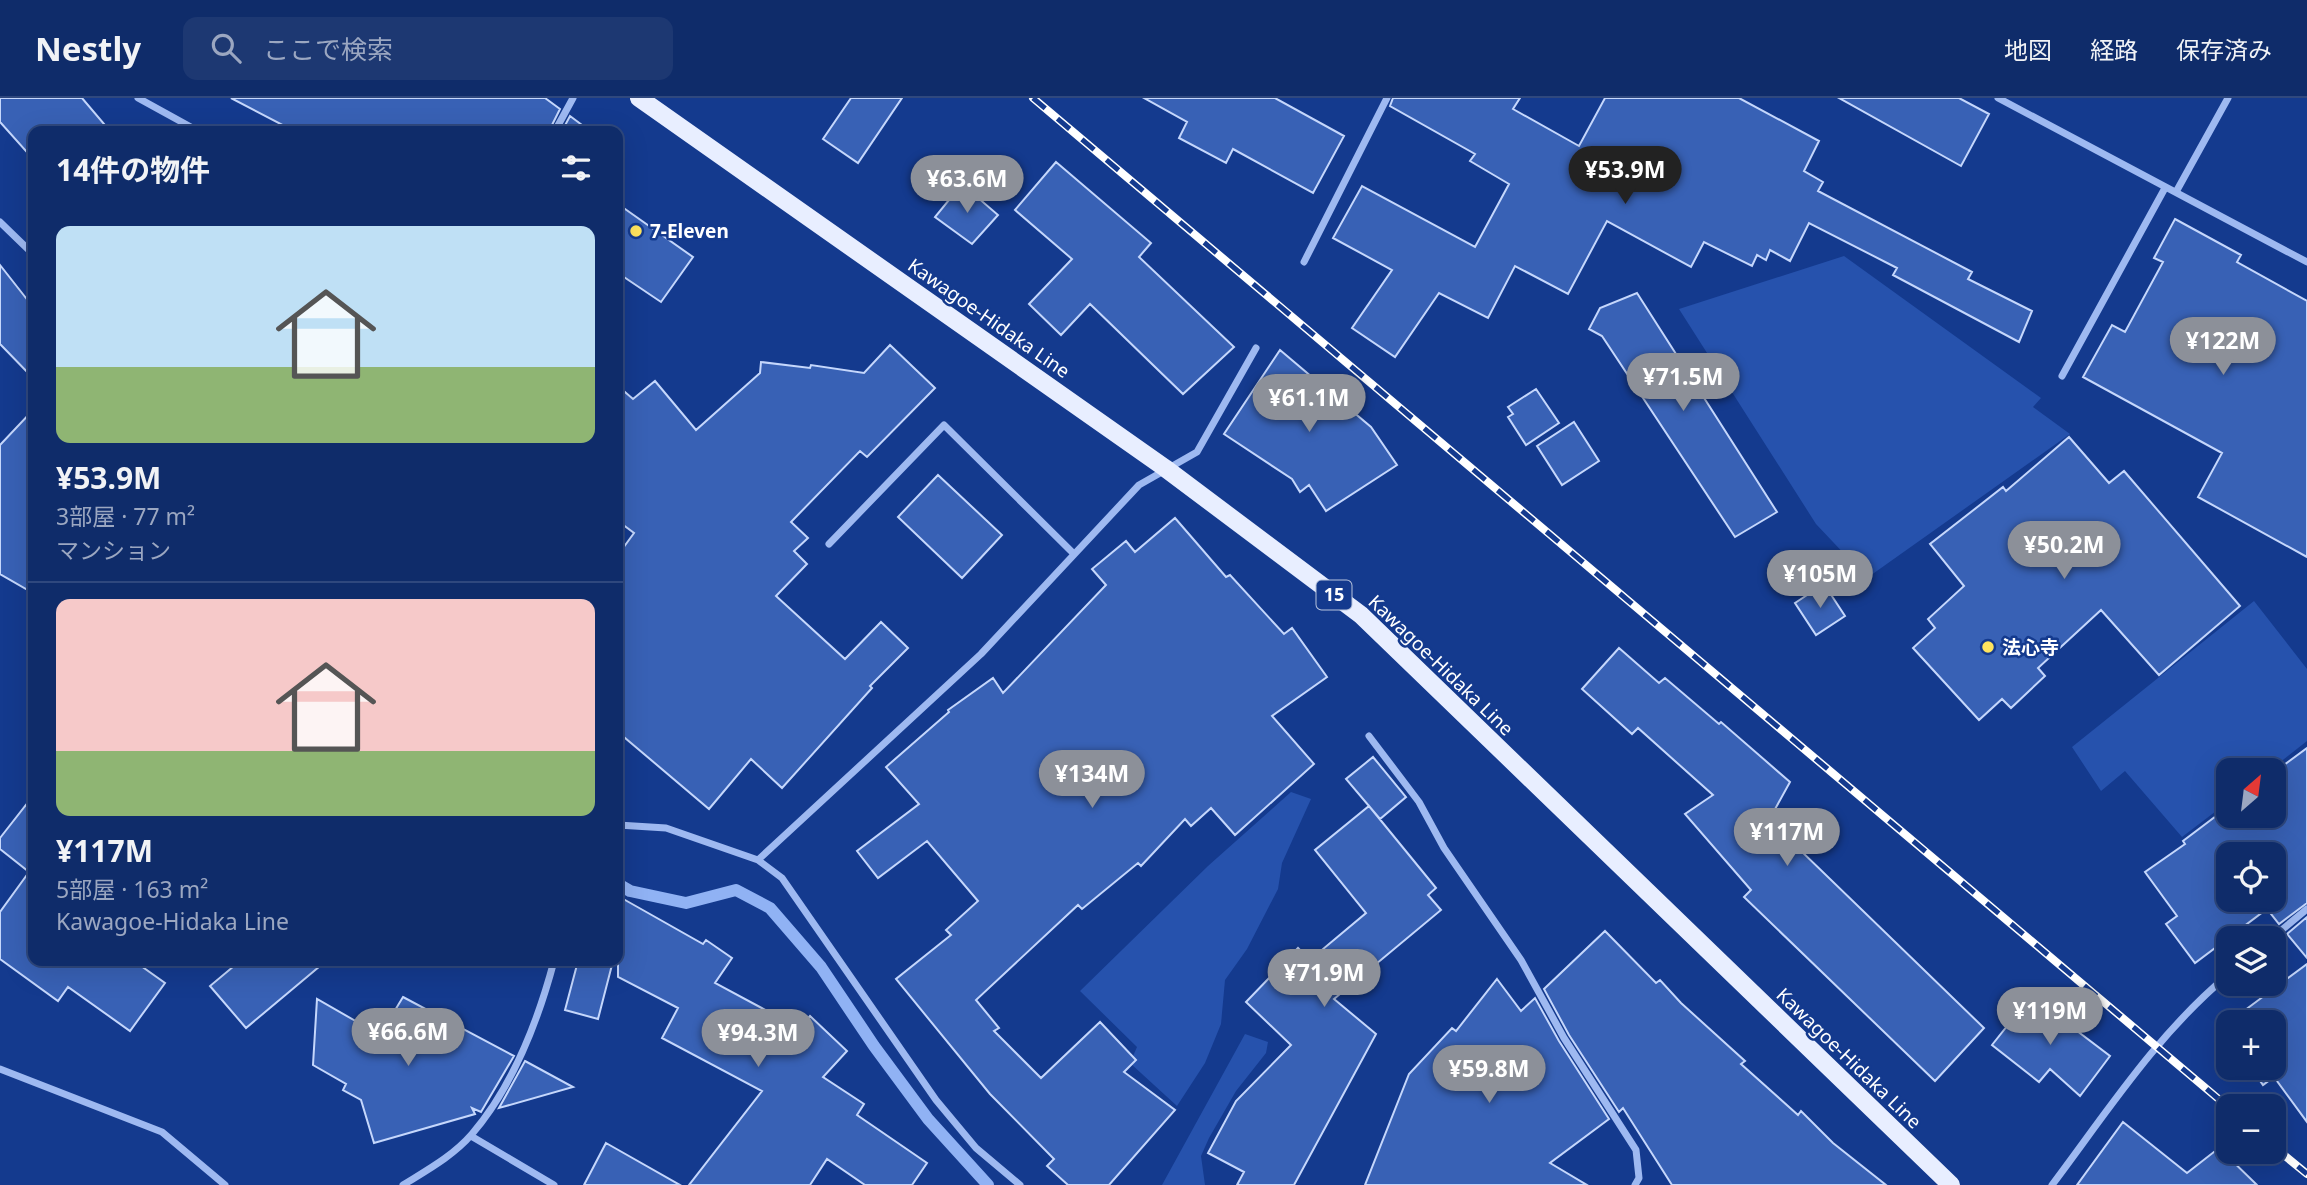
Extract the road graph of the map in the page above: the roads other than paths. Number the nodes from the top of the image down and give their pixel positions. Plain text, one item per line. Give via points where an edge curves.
1 (138, 98) edge
2 (573, 98) edge
3 (639, 98) edge
4 (1387, 98) edge
5 (1998, 98) edge
6 (2228, 98) edge
7 (189, 126) edge
8 (558, 126) edge
9 (2165, 188) junction
10 (2176, 192) junction
11 (0, 222) edge
12 (28, 249) edge
13 (1304, 262) dead end
14 (2307, 262) edge
15 (1256, 348) dead end
16 (2062, 376) dead end
17 (1165, 468) junction
18 (829, 544) dead end
19 (1074, 554) junction
20 (1369, 736) dead end
21 (623, 825) edge
22 (758, 860) junction
23 (2307, 909) edge
24 (2286, 926) edge
25 (553, 966) edge
26 (2216, 985) edge
27 (0, 1069) edge
28 (471, 1136) junction
29 (225, 1185) edge
30 (403, 1185) edge
31 (554, 1185) edge
32 (1020, 1185) edge
33 (1635, 1185) edge
34 (1951, 1185) edge
35 (2052, 1185) edge

1 - 7 street
2 - 8 street
3 - 17 main road, Kawagoe-Hidaka Line / 15
4 - 13 street
5 - 9 street
6 - 10 street
9 - 10 street
9 - 16 street
10 - 14 street
11 - 12 street
15 - 17 street via 1196,452
17 - 19 street via 1139,485
17 - 34 main road, Kawagoe-Hidaka Line / 15 via 1361,615
18 - 19 street via 944,425
19 - 22 street via 981,654
20 - 33 street via 1419,802 1444,848 1521,960 1564,1038 1636,1150 1639,1178
21 - 22 street via 666,828
22 - 32 street via 782,878 936,1100 976,1148
23 - 24 street
25 - 28 street via 522,1054
26 - 35 street via 2156,1046
27 - 29 street via 162,1132
28 - 30 street
28 - 31 street

